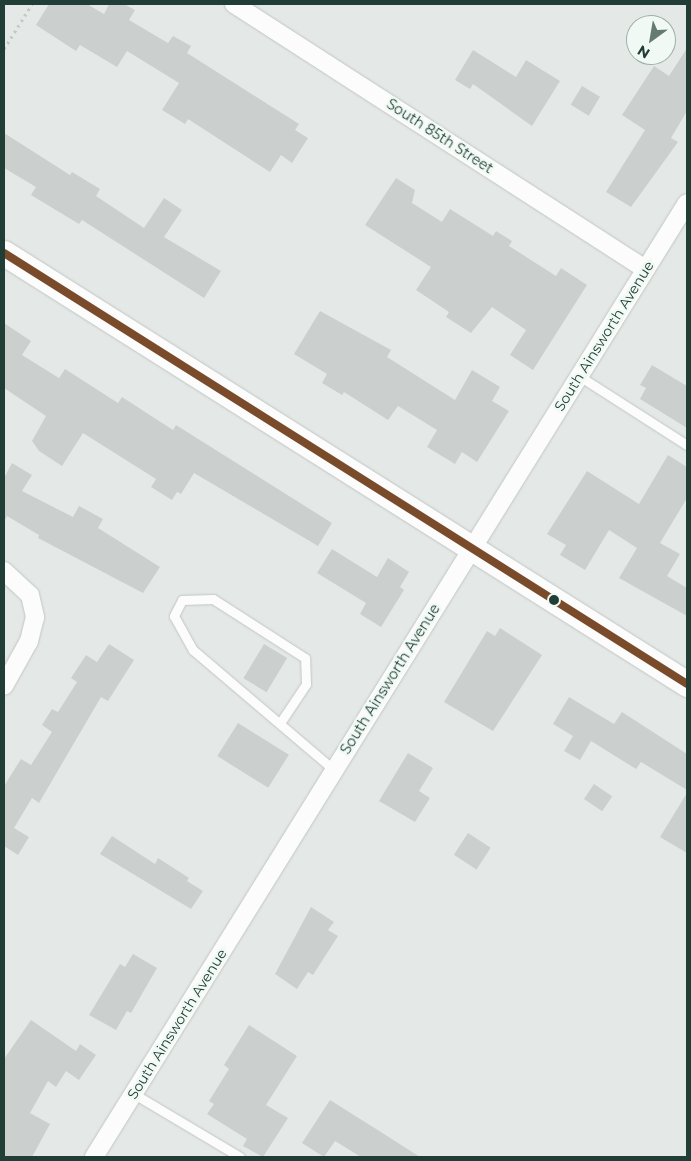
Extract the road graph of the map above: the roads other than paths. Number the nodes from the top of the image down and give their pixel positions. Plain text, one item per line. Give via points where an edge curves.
1 (234, 4) edge
2 (687, 203) edge
3 (4, 253) edge
4 (646, 269) junction
5 (579, 376) junction
6 (687, 445) edge
7 (472, 547) junction
8 (4, 571) edge
9 (687, 684) edge
10 (4, 686) edge
11 (280, 723) junction
12 (334, 770) junction
13 (134, 1094) junction
14 (94, 1157) edge
15 (240, 1157) edge

1 - 4 street, South 85th Street
2 - 4 street, South Ainsworth Avenue
3 - 7 main road
4 - 5 street, South Ainsworth Avenue
5 - 6 lane
5 - 7 street, South Ainsworth Avenue
7 - 9 main road
7 - 12 street, South Ainsworth Avenue
8 - 10 street via 30,595 35,612 29,641
11 - 11 lane via 193,650 174,616 182,600 213,599 305,658 306,684
11 - 12 lane
12 - 13 street, South Ainsworth Avenue
13 - 14 street, South Ainsworth Avenue
13 - 15 lane

